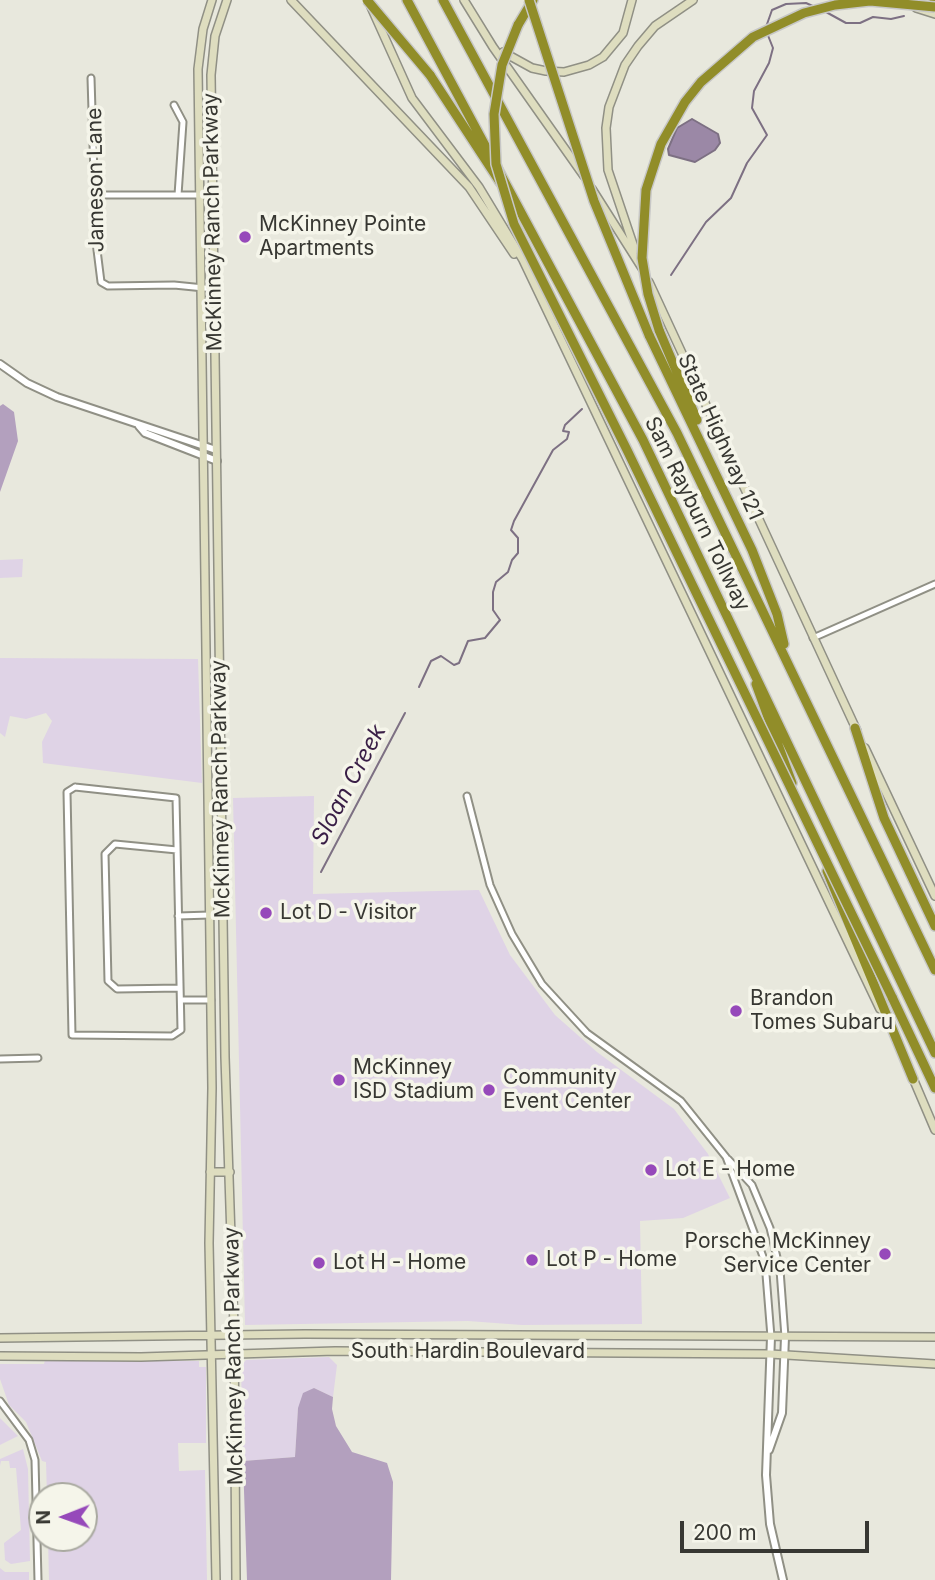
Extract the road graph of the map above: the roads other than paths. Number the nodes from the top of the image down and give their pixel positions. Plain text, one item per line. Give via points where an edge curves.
1 (212, 0) edge
2 (227, 0) edge
3 (291, 0) edge
4 (368, 0) edge
5 (407, 0) edge
6 (443, 0) edge
7 (464, 0) edge
8 (531, 0) edge
9 (632, 0) edge
10 (693, 0) edge
11 (867, 0) edge
12 (889, 0) edge
13 (935, 7) edge
14 (917, 8) junction
15 (935, 14) edge
16 (203, 29) junction
17 (493, 47) junction
18 (211, 66) junction
19 (91, 78) dead end
20 (174, 105) dead end
21 (96, 195) junction
22 (178, 195) junction
23 (200, 195) junction
24 (530, 227) junction
25 (638, 260) junction
26 (202, 288) junction
27 (214, 289) junction
28 (538, 294) junction
29 (0, 364) edge
30 (138, 426) junction
31 (204, 445) junction
32 (216, 450) junction
33 (707, 452) junction
34 (204, 456) junction
35 (217, 461) junction
36 (935, 584) edge
37 (813, 639) junction
38 (787, 659) junction
39 (750, 662) junction
40 (855, 728) junction
41 (467, 796) dead end
42 (177, 850) junction
43 (935, 896) edge
44 (210, 915) junction
45 (178, 916) junction
46 (935, 926) edge
47 (922, 943) junction
48 (935, 958) edge
49 (935, 970) edge
50 (180, 988) junction
51 (181, 1000) junction
52 (211, 1000) junction
53 (224, 1000) junction
54 (935, 1053) edge
55 (38, 1058) dead end
56 (0, 1059) edge
57 (913, 1079) junction
58 (935, 1088) edge
59 (935, 1129) edge
60 (726, 1157) junction
61 (210, 1172) junction
62 (230, 1172) junction
63 (211, 1334) junction
64 (234, 1334) junction
65 (405, 1335) junction
66 (415, 1335) junction
67 (771, 1337) junction
68 (785, 1337) junction
69 (935, 1337) edge
70 (0, 1338) edge
71 (409, 1352) junction
72 (770, 1354) junction
73 (784, 1354) junction
74 (212, 1355) junction
75 (234, 1355) junction
76 (0, 1356) edge
77 (935, 1364) edge
78 (0, 1401) edge
79 (766, 1455) junction
80 (38, 1580) edge
81 (216, 1580) edge
82 (236, 1580) edge
83 (783, 1580) edge

1 - 16 main road, McKinney Ranch Parkway
2 - 18 main road, McKinney Ranch Parkway via 216,29
3 - 28 main road via 469,187
4 - 24 highway, bridge via 430,75
4 - 28 main road via 412,98 499,218
5 - 24 highway, Sam Rayburn Tollway
6 - 38 highway, Sam Rayburn Tollway via 656,390
7 - 17 main road, State Highway 121
8 - 33 highway, bridge via 594,201 649,335
8 - 58 highway, bridge via 509,46 497,88 496,164 506,204
9 - 17 main road via 630,17 614,45 603,57 575,69 532,68
10 - 25 main road via 655,26 638,46 625,65 609,107 608,170
11 - 14 main road
12 - 14 main road
13 - 33 highway, bridge via 870,1 835,5 804,13 753,37 701,82 661,144 646,190 642,258 659,330
14 - 15 main road
16 - 18 main road via 209,39
16 - 23 main road, McKinney Ranch Parkway via 198,62
17 - 25 main road, State Highway 121
18 - 27 main road, McKinney Ranch Parkway
19 - 21 street, Jameson Lane
20 - 22 street via 183,122
21 - 22 street
21 - 26 street, Jameson Lane via 101,282 108,286
22 - 23 street
23 - 26 main road, McKinney Ranch Parkway
24 - 39 highway, Sam Rayburn Tollway via 643,440
25 - 37 main road, State Highway 121
26 - 27 street
26 - 31 main road, McKinney Ranch Parkway
27 - 32 main road, McKinney Ranch Parkway
28 - 57 main road
29 - 30 street via 37,388
30 - 31 street
30 - 34 street
31 - 32 street
31 - 34 main road, McKinney Ranch Parkway
32 - 35 main road, McKinney Ranch Parkway
33 - 38 highway via 778,614
34 - 35 street
34 - 44 main road, McKinney Ranch Parkway
35 - 53 main road, McKinney Ranch Parkway
36 - 37 street
37 - 40 main road, State Highway 121
38 - 47 highway, Sam Rayburn Tollway
39 - 54 highway, Sam Rayburn Tollway
39 - 57 highway via 766,716
40 - 43 main road, State Highway 121
40 - 46 highway via 884,818
41 - 60 street via 490,885 542,984 584,1030 681,1101
42 - 45 street
42 - 50 street via 116,844 105,854 108,981 117,989
42 - 51 street via 176,798 75,786 66,792 72,1035 172,1036 181,1030
44 - 45 street
44 - 52 main road, McKinney Ranch Parkway
45 - 50 street
47 - 48 highway
47 - 49 highway, Sam Rayburn Tollway
50 - 51 street
51 - 52 street
52 - 53 main road
52 - 61 main road, McKinney Ranch Parkway
53 - 62 main road, McKinney Ranch Parkway
55 - 56 street
57 - 59 main road
60 - 67 street via 765,1262
60 - 68 street via 752,1185 766,1218 780,1270
61 - 62 main road
61 - 63 main road, McKinney Ranch Parkway
62 - 64 main road, McKinney Ranch Parkway
63 - 64 main road, South Hardin Boulevard
63 - 70 main road, South Hardin Boulevard
63 - 74 main road, McKinney Ranch Parkway
64 - 65 main road, South Hardin Boulevard
64 - 75 main road, McKinney Ranch Parkway
65 - 66 main road, South Hardin Boulevard
65 - 71 main road
66 - 67 main road, South Hardin Boulevard
66 - 71 main road
67 - 68 main road, South Hardin Boulevard
67 - 72 street
68 - 69 main road, South Hardin Boulevard
68 - 73 street
71 - 72 main road, South Hardin Boulevard
71 - 75 main road, South Hardin Boulevard
72 - 73 main road, South Hardin Boulevard
72 - 79 street
73 - 77 main road, South Hardin Boulevard
73 - 79 street via 782,1413
74 - 75 main road, South Hardin Boulevard
74 - 76 main road, South Hardin Boulevard
74 - 81 main road, McKinney Ranch Parkway
75 - 82 main road, McKinney Ranch Parkway
78 - 80 street via 29,1440 35,1460
79 - 83 street via 770,1524

